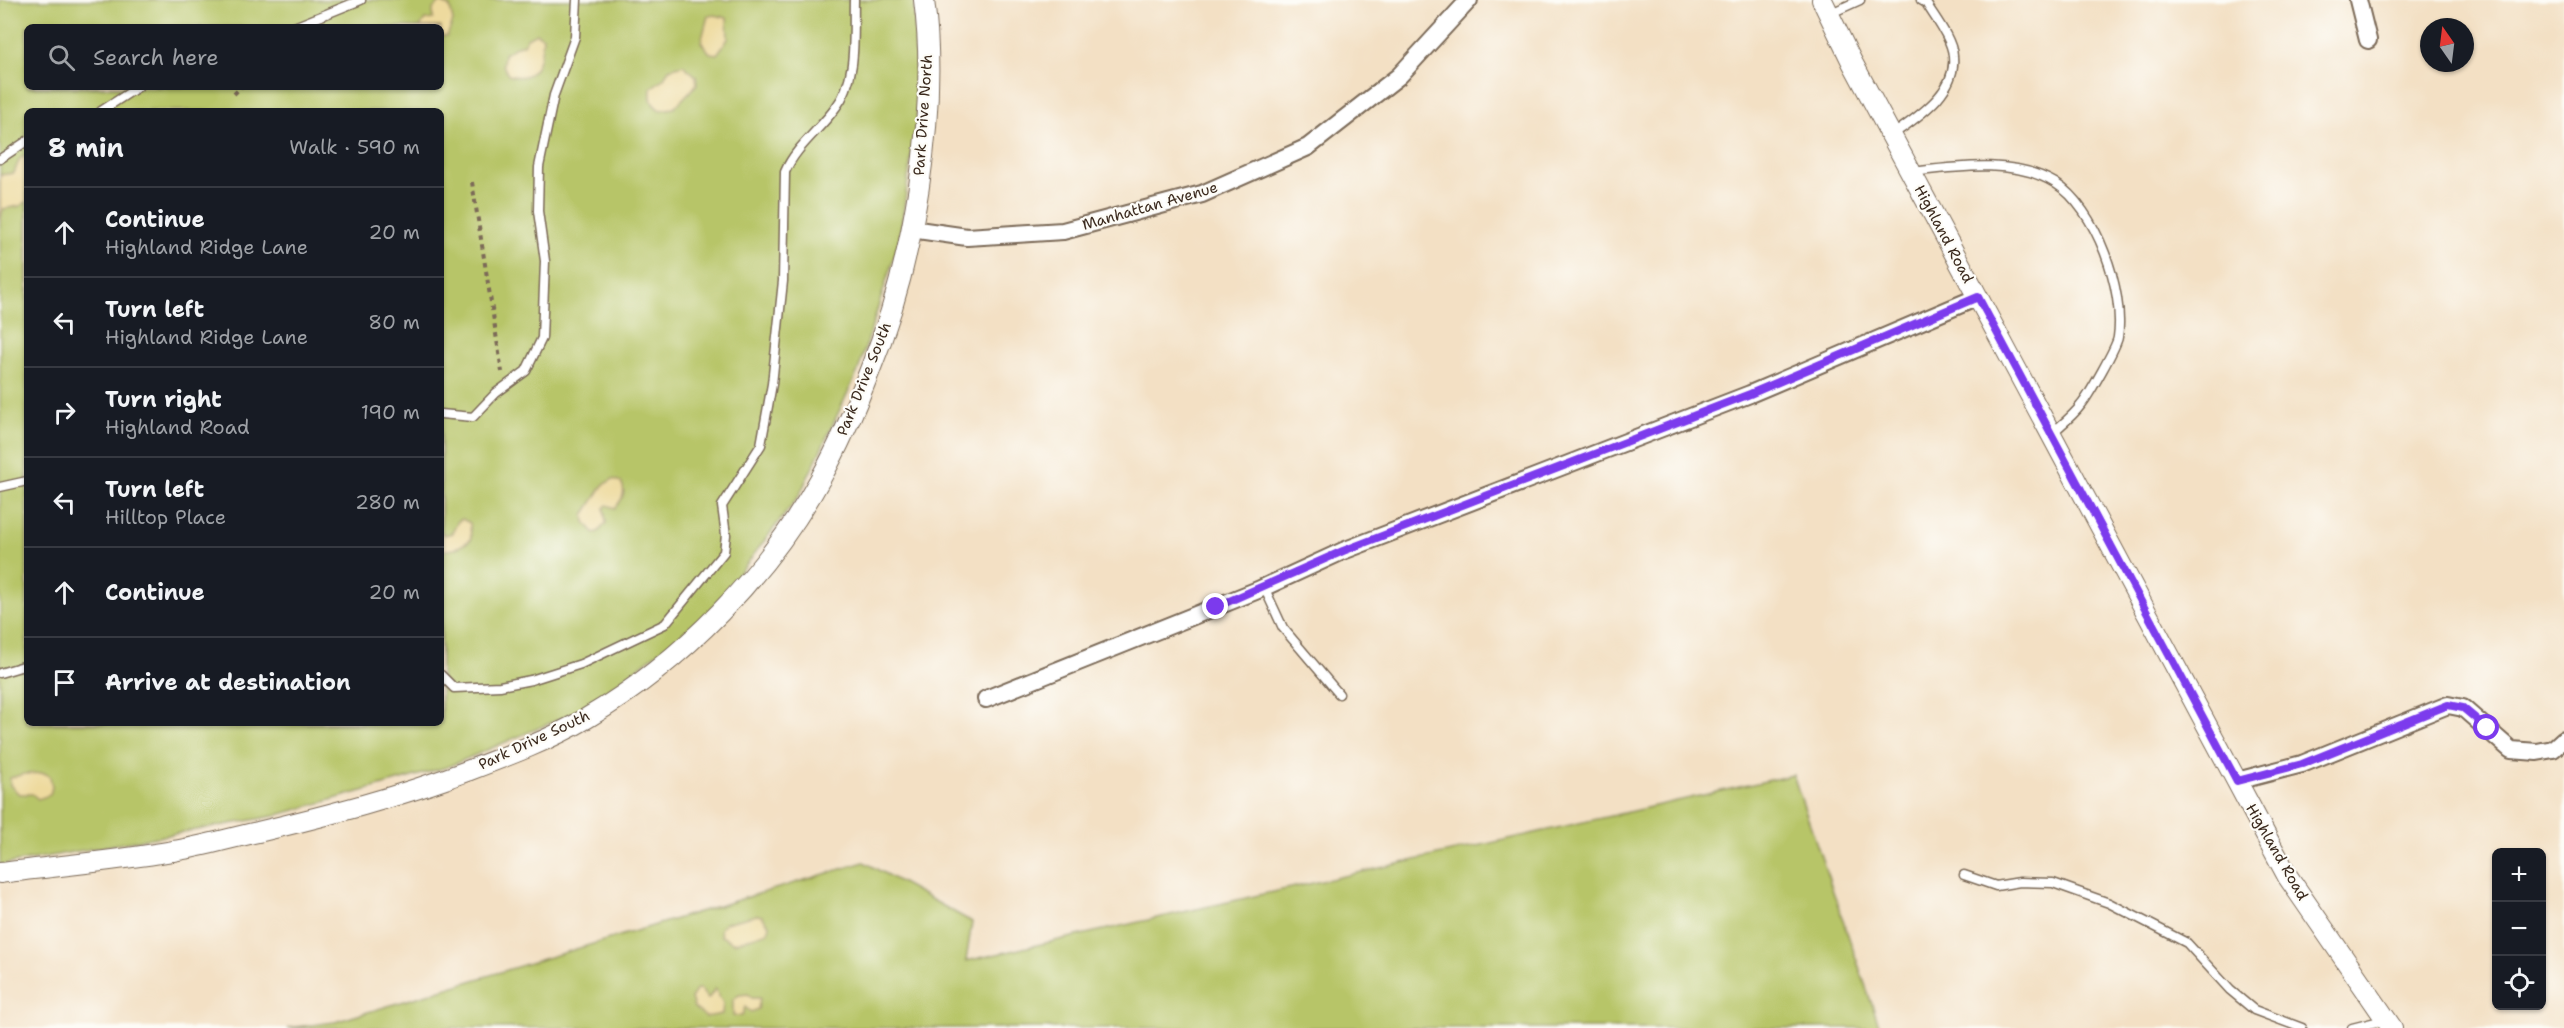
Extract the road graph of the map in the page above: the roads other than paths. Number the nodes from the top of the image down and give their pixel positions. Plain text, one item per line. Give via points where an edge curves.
1 (362, 0) edge
2 (577, 0) edge
3 (854, 0) edge
4 (924, 0) edge
5 (1469, 0) edge
6 (1860, 0) edge
7 (1921, 0) edge
8 (2358, 0) edge
9 (1825, 7) edge
10 (302, 24) edge
11 (2368, 40) dead end
12 (133, 90) edge
13 (106, 108) edge
14 (1892, 136) junction
15 (24, 143) edge
16 (0, 159) edge
17 (1911, 172) junction
18 (911, 229) junction
19 (1978, 297) junction
20 (444, 414) edge
21 (2051, 434) junction
22 (24, 482) edge
23 (0, 487) edge
24 (1261, 588) junction
25 (24, 666) edge
26 (0, 673) edge
27 (444, 678) edge
28 (1339, 694) dead end
29 (986, 699) dead end
30 (2564, 739) edge
31 (2237, 781) junction
32 (0, 873) edge
33 (1964, 875) dead end
34 (2388, 1024) edge
35 (2302, 1028) edge
36 (2352, 1028) edge

1 - 10 lane
2 - 20 lane via 574,37 554,95 539,167 538,211 545,261 542,338 526,371 496,393 473,417
3 - 27 lane via 849,81 837,106 790,160 785,172 783,281 772,384 761,445 722,506 724,552 665,624 581,664 500,686 454,688
4 - 18 street, Park Drive North via 928,81 919,186
5 - 18 street, Manhattan Avenue via 1399,76 1308,147 1202,194 1063,231 967,237
6 - 9 lane
7 - 14 lane via 1954,54 1953,77 1928,110
8 - 11 street
9 - 14 street, Highland Road
12 - 13 lane
14 - 17 street, Highland Road
15 - 16 lane
17 - 19 street, Highland Road
17 - 21 lane via 1952,167 2020,169 2055,183 2084,211 2118,293 2118,339 2081,405
18 - 32 street, Park Drive South via 884,337 822,476 787,533 744,585 646,678 585,719 503,757 349,810 174,851
19 - 21 street, Highland Road
19 - 24 street via 1750,394 1343,551
21 - 31 street, Highland Road
22 - 23 lane
24 - 28 lane via 1284,628
24 - 29 street
25 - 26 lane
30 - 31 street via 2553,748 2537,752 2511,750 2463,708 2448,705 2302,764
31 - 34 street, Highland Road via 2288,877
33 - 35 lane via 1996,886 2053,883 2109,903 2187,944 2254,1010
34 - 36 lane

